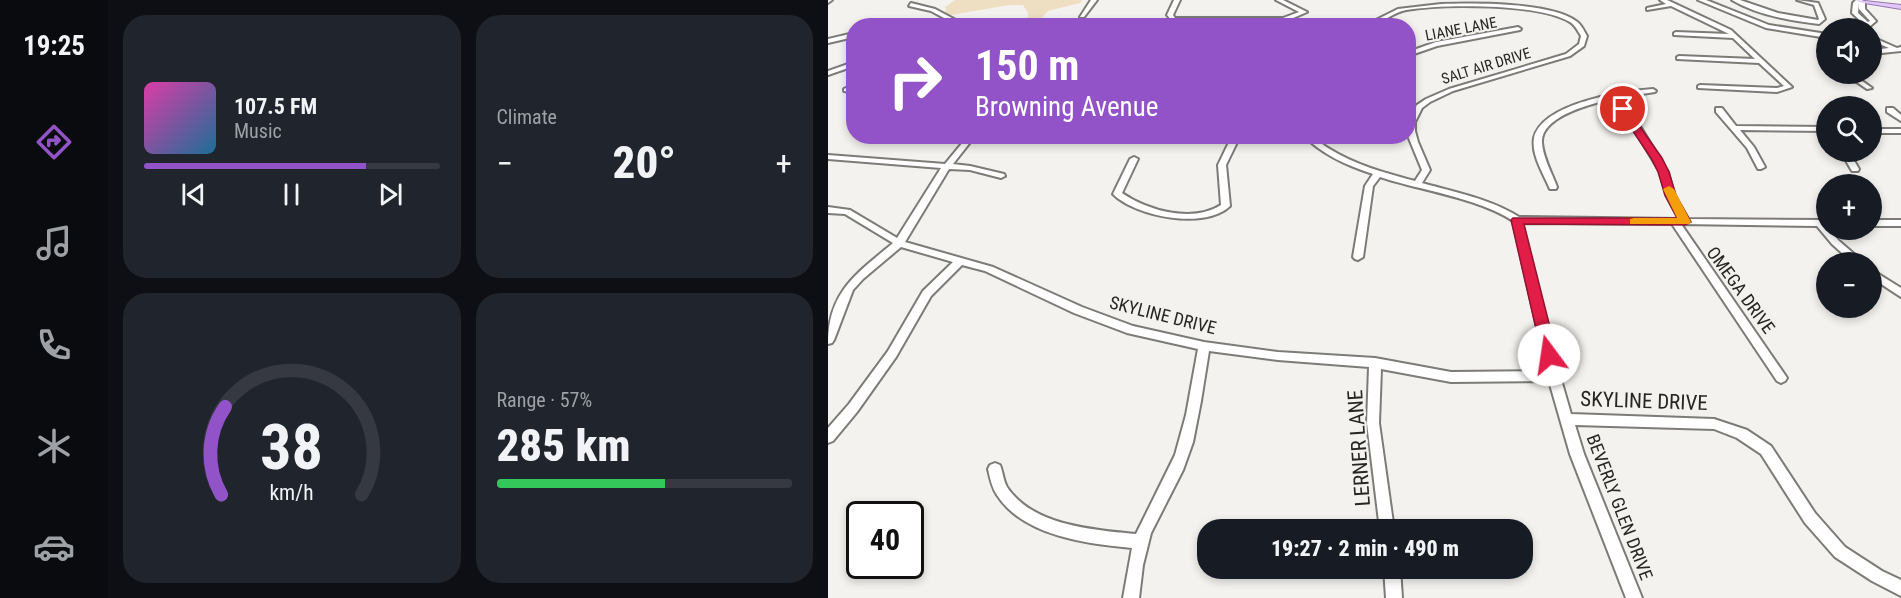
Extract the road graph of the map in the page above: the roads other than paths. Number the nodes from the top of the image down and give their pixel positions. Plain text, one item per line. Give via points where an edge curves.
1 (918, 0) edge
2 (1094, 0) edge
3 (1177, 0) edge
4 (1279, 0) edge
5 (1663, 0) edge
6 (1701, 0) edge
7 (1754, 0) edge
8 (1800, 0) edge
9 (1859, 0) edge
10 (1877, 0) edge
11 (1738, 1) edge
12 (1672, 4) junction
13 (1901, 5) edge
14 (1649, 9) dead end
15 (1083, 16) dead end
16 (947, 18) edge
17 (1172, 18) edge
18 (1289, 18) edge
19 (1383, 18) edge
20 (1751, 21) junction
21 (1742, 23) dead end
22 (1732, 25) dead end
23 (1723, 27) junction
24 (1866, 27) edge
25 (1518, 30) dead end
26 (1676, 34) dead end
27 (1816, 35) edge
28 (1735, 36) junction
29 (846, 37) edge
30 (828, 41) edge
31 (1882, 43) edge
32 (1898, 49) edge
33 (1416, 51) edge
34 (1882, 51) edge
35 (1679, 58) dead end
36 (1761, 61) junction
37 (846, 67) edge
38 (828, 73) edge
39 (1863, 84) edge
40 (1700, 87) dead end
41 (1869, 88) dead end
42 (1653, 91) dead end
43 (1605, 99) junction
44 (1719, 110) dead end
45 (1890, 110) dead end
46 (1416, 112) edge
47 (1901, 119) edge
48 (1735, 128) junction
49 (1816, 129) edge
50 (1882, 131) edge
51 (1901, 131) edge
52 (965, 144) edge
53 (1232, 144) edge
54 (1319, 144) edge
55 (1413, 144) edge
56 (828, 157) edge
57 (1134, 159) dead end
58 (1851, 162) edge
59 (946, 167) junction
60 (1761, 167) dead end
61 (1855, 169) dead end
62 (1379, 172) junction
63 (1001, 176) dead end
64 (1418, 184) junction
65 (1553, 187) dead end
66 (828, 210) edge
67 (1517, 220) junction
68 (1680, 222) junction
69 (1816, 223) edge
70 (1882, 223) edge
71 (1901, 223) edge
72 (1834, 240) edge
73 (898, 243) junction
74 (1846, 252) edge
75 (1358, 257) dead end
76 (961, 260) junction
77 (1882, 280) edge
78 (1901, 292) edge
79 (828, 340) edge
80 (1204, 346) junction
81 (1375, 363) junction
82 (1554, 376) junction
83 (1780, 378) dead end
84 (1568, 419) junction
85 (828, 437) edge
86 (995, 469) dead end
87 (1386, 519) edge
88 (1142, 542) junction
89 (1393, 579) edge
90 (1901, 588) edge
91 (1131, 598) edge
92 (1394, 598) edge
93 (1634, 598) edge

1 - 16 street via 911,5 933,8
2 - 15 street
3 - 17 street
4 - 18 street via 1304,12
5 - 12 street
6 - 20 street
7 - 11 street
8 - 11 street via 1816,4 1822,19 1819,22 1782,16
9 - 13 main road
10 - 13 main road
12 - 14 street
12 - 23 street
19 - 46 street, SALT AIR DRIVE via 1431,7 1525,9 1573,22 1584,36 1582,45 1573,52 1445,92
20 - 21 street
20 - 27 street
22 - 23 street
23 - 28 street
24 - 24 street via 1859,16 1859,0 1873,21
25 - 33 street, LIANE LANE
26 - 28 street
28 - 36 street
29 - 30 street
31 - 32 street
32 - 34 street
35 - 36 street
36 - 40 street via 1789,87
37 - 38 street
39 - 41 street
42 - 43 street
43 - 65 street via 1562,113 1543,126 1538,145
43 - 68 street, OMEGA DRIVE via 1623,109 1656,158
44 - 48 street
45 - 47 street
48 - 49 street
48 - 60 street
50 - 51 street
52 - 59 street
53 - 57 street via 1222,165 1226,206 1220,212 1202,216 1171,214 1117,194
54 - 62 street via 1342,159
55 - 64 street, SALT AIR DRIVE via 1426,166
56 - 59 street
58 - 61 street
59 - 63 street
59 - 73 street
62 - 64 street
62 - 75 street via 1369,186
64 - 67 street
66 - 73 street, SKYLINE DRIVE via 847,212
67 - 68 street
67 - 82 street, BEVERLY GLEN DRIVE
68 - 69 street
68 - 83 street, OMEGA DRIVE via 1692,251
70 - 71 street
72 - 74 street
73 - 76 street, SKYLINE DRIVE
73 - 79 street via 848,289
76 - 80 street, SKYLINE DRIVE via 1131,330
76 - 85 street via 927,294 892,354
77 - 78 street
80 - 81 street, SKYLINE DRIVE
80 - 88 street via 1191,424 1181,457 1151,515
81 - 82 street, SKYLINE DRIVE via 1451,377
81 - 87 street, LERNER LANE via 1373,423
82 - 84 street, BEVERLY GLEN DRIVE
84 - 90 street, SKYLINE DRIVE via 1714,424 1742,434 1766,450 1810,518 1840,552
84 - 93 street, BEVERLY GLEN DRIVE via 1577,454
86 - 88 street via 1002,491 1019,510 1071,531
88 - 91 street
89 - 92 street

